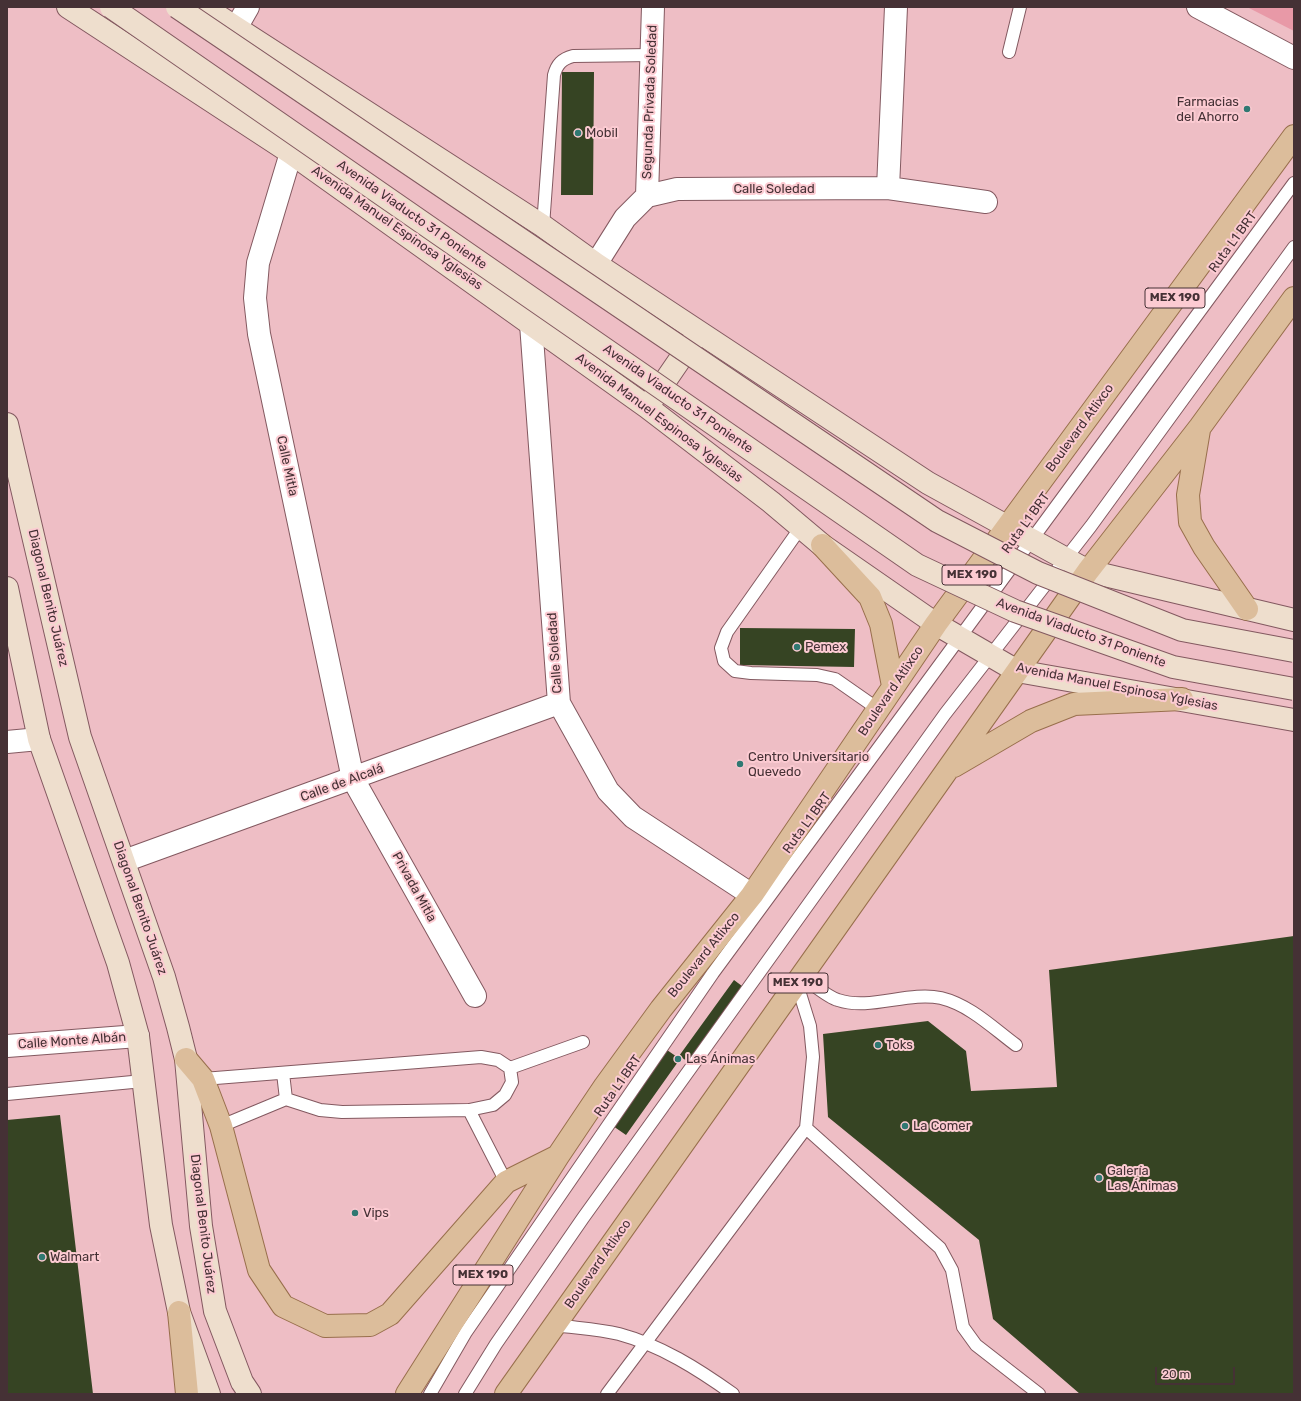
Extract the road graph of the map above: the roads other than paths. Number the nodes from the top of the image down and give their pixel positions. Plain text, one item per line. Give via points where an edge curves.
1 (68, 7) edge
2 (112, 7) edge
3 (177, 7) edge
4 (204, 7) edge
5 (248, 7) edge
6 (653, 7) edge
7 (896, 7) edge
8 (1020, 7) edge
9 (1198, 7) edge
10 (236, 28) junction
11 (1009, 52) dead end
12 (652, 55) junction
13 (1294, 58) edge
14 (1294, 136) edge
15 (291, 153) junction
16 (1294, 183) edge
17 (888, 188) junction
18 (647, 196) junction
19 (986, 202) dead end
20 (543, 226) junction
21 (1294, 247) edge
22 (596, 264) junction
23 (1294, 298) edge
24 (531, 324) junction
25 (699, 331) junction
26 (647, 407) junction
27 (7, 424) edge
28 (1200, 427) junction
29 (801, 527) junction
30 (1008, 527) junction
31 (1031, 540) junction
32 (822, 545) junction
33 (1065, 558) junction
34 (1088, 571) junction
35 (7, 588) edge
36 (1247, 609) junction
37 (1294, 620) edge
38 (936, 624) junction
39 (960, 638) junction
40 (1294, 651) edge
41 (991, 656) junction
42 (1017, 671) junction
43 (893, 686) junction
44 (1294, 689) edge
45 (1182, 699) junction
46 (1294, 700) edge
47 (559, 703) junction
48 (878, 709) junction
49 (1289, 720) edge
50 (39, 739) junction
51 (7, 742) edge
52 (948, 770) junction
53 (353, 779) junction
54 (124, 861) junction
55 (752, 895) junction
56 (799, 980) junction
57 (475, 996) dead end
58 (138, 1036) junction
59 (583, 1042) dead end
60 (7, 1046) edge
61 (1016, 1046) dead end
62 (186, 1059) junction
63 (510, 1068) junction
64 (283, 1073) junction
65 (203, 1079) junction
66 (144, 1081) junction
67 (7, 1094) edge
68 (286, 1099) junction
69 (469, 1110) junction
70 (221, 1126) junction
71 (806, 1128) junction
72 (558, 1156) junction
73 (506, 1182) junction
74 (179, 1312) junction
75 (555, 1325) junction
76 (645, 1342) junction
77 (510, 1390) edge
78 (187, 1394) edge
79 (209, 1394) edge
80 (250, 1394) edge
81 (407, 1394) edge
82 (430, 1394) edge
83 (465, 1394) edge
84 (607, 1394) edge
85 (733, 1394) edge
86 (1039, 1394) edge

1 - 15 main road, Avenida Manuel Espinosa Yglesias
2 - 44 main road, Avenida Viaducto 31 Poniente, bridge via 917,565 1015,611 1173,667
3 - 40 main road, bridge via 937,522 1038,573 1182,630
4 - 10 main road
5 - 10 street
6 - 12 street, Segunda Privada Soledad
7 - 17 street
8 - 11 lane
9 - 13 street
10 - 20 main road
12 - 18 street, Segunda Privada Soledad
12 - 20 lane via 573,56 564,59 557,66 554,75
14 - 30 main road, Boulevard Atlixco / MEX 190
15 - 24 main road, Avenida Manuel Espinosa Yglesias
15 - 53 street, Calle Mitla via 258,263 255,298 259,334
16 - 31 lane, Ruta L1 BRT
17 - 18 street, Calle Soledad via 677,189
17 - 19 street, Calle Soledad
18 - 22 street via 625,218
20 - 22 main road
21 - 33 lane
22 - 25 main road
23 - 28 main road, Boulevard Atlixco / MEX 190
24 - 26 main road, Avenida Manuel Espinosa Yglesias
24 - 47 street, Calle Soledad
25 - 26 main road
25 - 30 main road via 928,483
26 - 29 main road, Avenida Manuel Espinosa Yglesias
27 - 54 main road, Diagonal Benito Juárez via 80,737
28 - 34 main road, Boulevard Atlixco / MEX 190
28 - 36 main road via 1188,495 1190,522
29 - 32 main road, Avenida Manuel Espinosa Yglesias
29 - 48 lane via 727,632 721,648 724,661 735,671 817,674 835,679
30 - 31 main road
30 - 38 main road, Boulevard Atlixco / MEX 190
31 - 33 main road
31 - 39 lane, Ruta L1 BRT
32 - 38 main road, Avenida Manuel Espinosa Yglesias
32 - 43 main road via 870,597 881,624
33 - 34 main road
33 - 41 lane
34 - 36 main road
34 - 42 main road, Boulevard Atlixco / MEX 190
35 - 50 main road
36 - 37 main road
38 - 39 main road, Avenida Manuel Espinosa Yglesias
38 - 43 main road, Boulevard Atlixco / MEX 190
39 - 41 main road, Avenida Manuel Espinosa Yglesias
39 - 82 lane, Ruta L1 BRT via 709,979 470,1326
41 - 42 main road, Avenida Manuel Espinosa Yglesias
41 - 83 lane via 945,714 583,1218 496,1344
42 - 45 main road, Avenida Manuel Espinosa Yglesias
42 - 52 main road, Boulevard Atlixco / MEX 190
43 - 48 main road, Boulevard Atlixco / MEX 190
45 - 49 main road, Avenida Manuel Espinosa Yglesias
45 - 52 main road via 1074,704 1031,721
46 - 49 main road
47 - 53 street, Calle de Alcalá
47 - 55 street, Calle Soledad via 608,791 633,817
48 - 55 main road, Boulevard Atlixco / MEX 190
50 - 51 street
50 - 58 main road via 118,963
52 - 56 main road, Boulevard Atlixco / MEX 190
53 - 54 street, Calle de Alcalá
53 - 57 street, Privada Mitla
54 - 62 main road, Diagonal Benito Juárez via 164,977
55 - 72 main road, Boulevard Atlixco / MEX 190 via 661,1009
56 - 61 lane via 838,1000 867,1003 919,996 942,998 966,1008
56 - 71 lane via 810,1026 813,1057
56 - 75 main road, Boulevard Atlixco / MEX 190
58 - 60 street, Calle Monte Albán
58 - 66 main road
59 - 63 lane
62 - 65 main road
62 - 80 main road, Diagonal Benito Juárez via 201,1226 215,1310 242,1382
63 - 64 lane via 498,1060 481,1057
63 - 69 lane via 512,1082 505,1095 493,1105
64 - 65 lane
64 - 68 lane
65 - 70 main road
66 - 67 lane
66 - 74 main road via 161,1224
68 - 69 lane via 320,1110 342,1112
68 - 70 lane
69 - 73 lane
70 - 73 main road via 259,1270 283,1306 325,1326 370,1325 390,1314
71 - 76 lane
71 - 86 lane via 940,1248 952,1270 964,1327 976,1345
72 - 73 main road
72 - 81 main road, Boulevard Atlixco / MEX 190
74 - 78 main road
74 - 79 main road
75 - 76 lane via 618,1334
75 - 77 main road, Boulevard Atlixco / MEX 190
76 - 84 lane
76 - 85 lane via 701,1371

